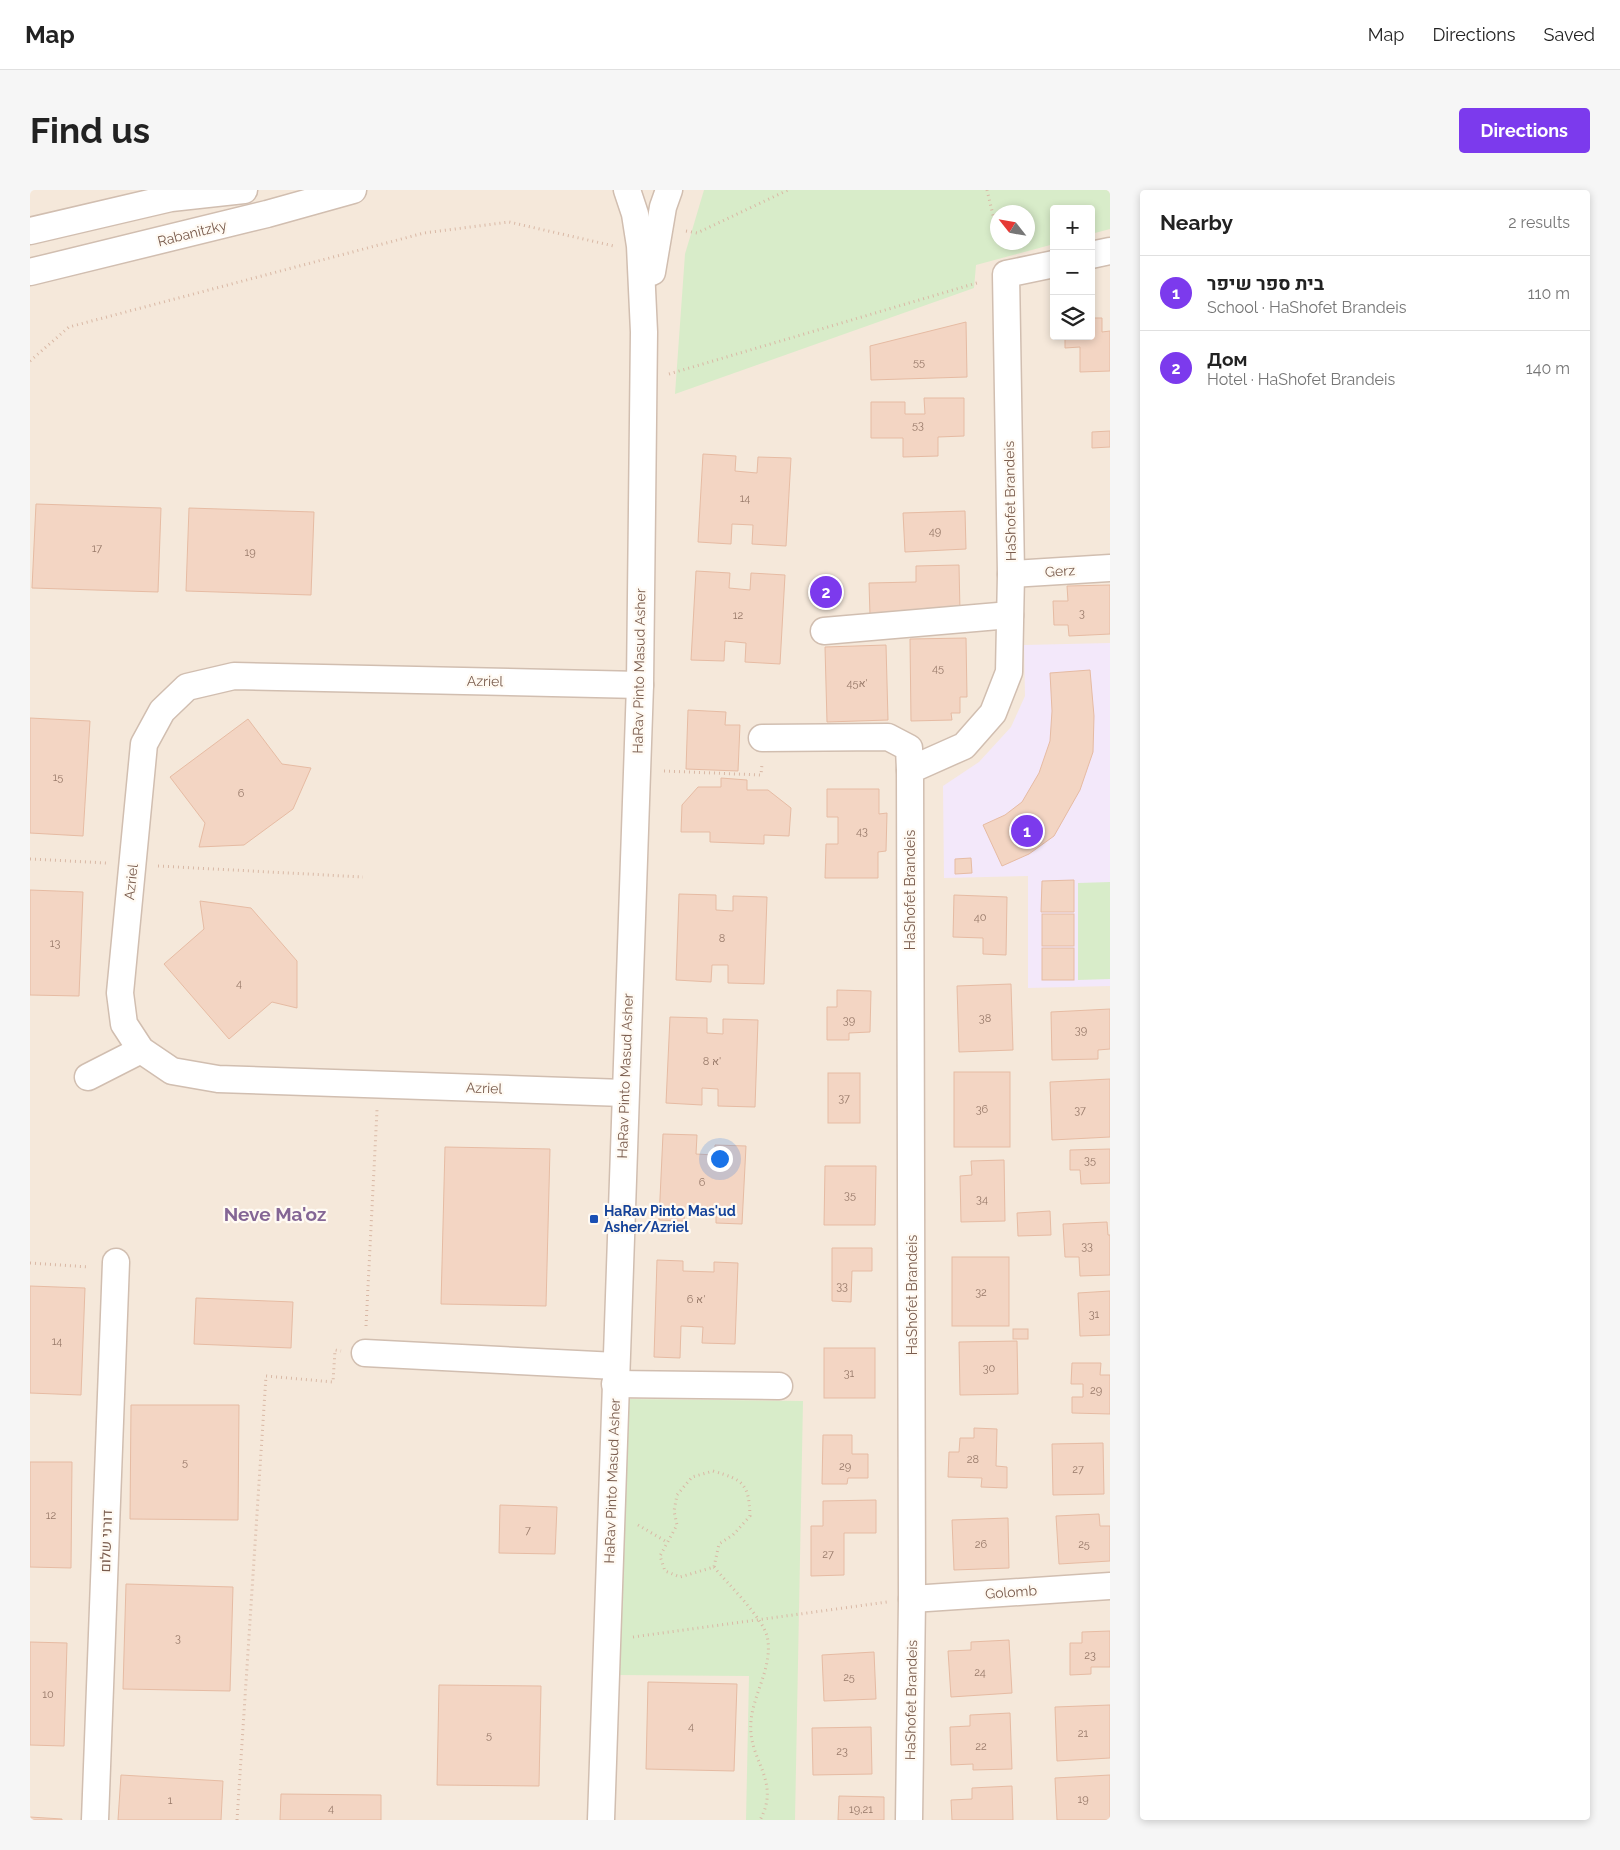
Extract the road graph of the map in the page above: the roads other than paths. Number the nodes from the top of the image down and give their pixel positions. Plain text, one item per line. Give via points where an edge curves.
1 (244, 190) edge
2 (353, 190) edge
3 (627, 190) edge
4 (669, 190) edge
5 (648, 225) junction
6 (30, 230) edge
7 (1110, 250) edge
8 (1095, 254) edge
9 (1050, 265) edge
10 (36, 274) edge
11 (1110, 568) edge
12 (1011, 574) junction
13 (1010, 616) junction
14 (824, 631) dead end
15 (640, 685) junction
16 (762, 738) road end
17 (910, 770) junction
18 (141, 1050) junction
19 (88, 1077) dead end
20 (624, 1093) junction
21 (116, 1265) road end
22 (365, 1353) road end
23 (615, 1375) junction
24 (779, 1386) dead end
25 (1110, 1586) edge
26 (912, 1598) junction
27 (95, 1820) edge
28 (601, 1820) edge
29 (909, 1820) edge

1 - 6 street via 171,198
2 - 10 street, Rabanitzky
3 - 5 street, HaRav Pinto Masud Asher
4 - 5 street, HaRav Pinto Masud Asher
5 - 15 street, HaRav Pinto Masud Asher via 640,246 644,332
7 - 8 street
9 - 12 street, HaShofet Brandeis via 1006,274
11 - 12 street, Gerz
12 - 13 street, HaShofet Brandeis
13 - 14 street
13 - 17 street, HaShofet Brandeis via 1009,672 992,713 964,746
15 - 18 street, Azriel via 234,676 187,686 162,712 144,744 120,993 124,1024
15 - 20 street, HaRav Pinto Masud Asher
16 - 17 street, HaShofet Brandeis via 888,737 909,748
17 - 26 street, HaShofet Brandeis
18 - 19 street
18 - 20 street, Azriel via 172,1071 218,1080
20 - 23 street, HaRav Pinto Masud Asher
21 - 27 street, דורני שלום
22 - 23 street
23 - 24 street
23 - 28 street, HaRav Pinto Masud Asher
25 - 26 street, Golomb
26 - 29 street, HaShofet Brandeis

